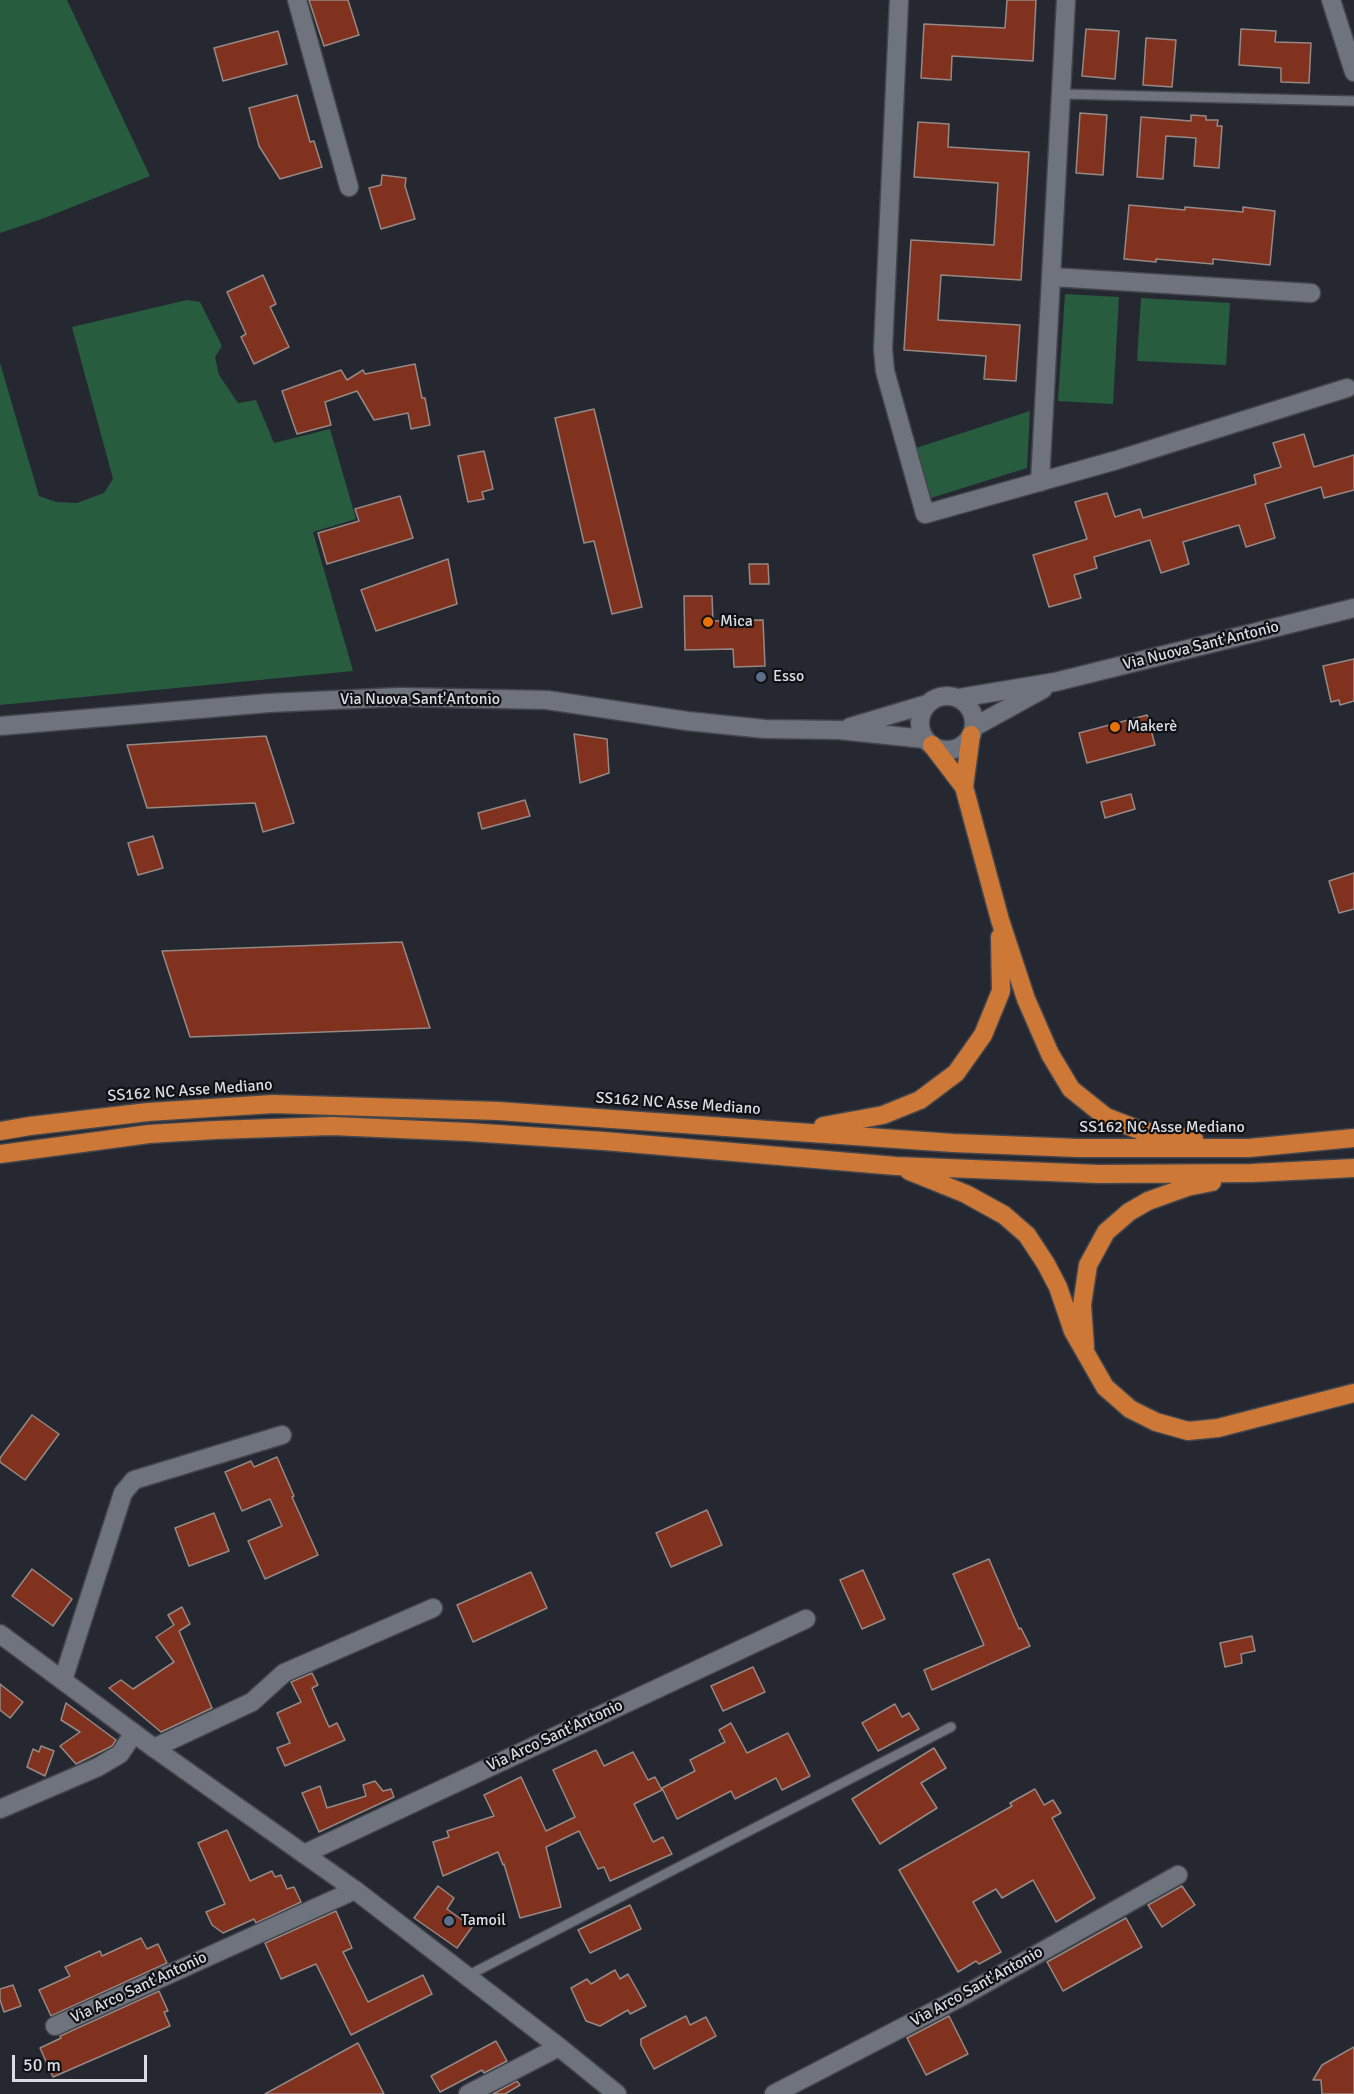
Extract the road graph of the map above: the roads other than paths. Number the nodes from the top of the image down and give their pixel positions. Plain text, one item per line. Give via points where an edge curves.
1 (297, 0) edge
2 (899, 0) edge
3 (1066, 0) edge
4 (1331, 0) edge
5 (1354, 72) edge
6 (1062, 94) junction
7 (1354, 101) edge
8 (349, 187) dead end
9 (1052, 277) junction
10 (1311, 293) dead end
11 (1347, 388) dead end
12 (1040, 482) junction
13 (1352, 608) edge
14 (1055, 682) junction
15 (959, 698) junction
16 (927, 704) junction
17 (0, 726) edge
18 (839, 730) junction
19 (972, 731) junction
20 (928, 742) junction
21 (964, 787) junction
22 (1000, 920) junction
23 (0, 1131) edge
24 (795, 1131) junction
25 (1354, 1138) edge
26 (1249, 1148) junction
27 (0, 1154) edge
28 (896, 1166) junction
29 (1354, 1168) edge
30 (1252, 1173) junction
31 (1085, 1355) junction
32 (1354, 1393) edge
33 (282, 1435) dead end
34 (434, 1608) dead end
35 (806, 1619) dead end
36 (0, 1634) edge
37 (63, 1680) junction
38 (951, 1727) dead end
39 (134, 1733) junction
40 (154, 1748) junction
41 (0, 1809) edge
42 (304, 1854) junction
43 (1178, 1875) dead end
44 (355, 1890) junction
45 (467, 1976) junction
46 (55, 2026) dead end
47 (559, 2047) junction
48 (468, 2094) edge
49 (617, 2094) edge
50 (774, 2094) edge

1 - 8 street
2 - 12 street via 883,349 885,371 925,514
3 - 6 street
4 - 5 street
6 - 7 lane
6 - 9 street
9 - 10 street
9 - 12 street
11 - 12 street
13 - 14 street, Via Nuova Sant'Antonio
14 - 15 street, Via Nuova Sant'Antonio
14 - 19 street, Via Nuova Sant'Antonio
15 - 16 street, Via Nuova Sant'Antonio via 942,696
15 - 19 street via 971,710
16 - 18 street, Via Nuova Sant'Antonio
16 - 20 street via 920,721
17 - 18 street, Via Nuova Sant'Antonio via 269,703 399,697 547,700 687,721 765,729
18 - 20 street, Via Nuova Sant'Antonio
19 - 20 street, Via Nuova Sant'Antonio via 958,747 940,749
19 - 21 highway
20 - 21 highway
21 - 22 highway
22 - 24 highway via 1001,991 983,1035 956,1073 920,1100 883,1115
22 - 26 highway via 1026,999 1050,1054 1071,1089 1106,1117 1142,1131
23 - 24 highway, SS162 NC Asse Mediano via 148,1112 273,1104 498,1111
24 - 26 highway, SS162 NC Asse Mediano via 1077,1148
25 - 26 highway, SS162 NC Asse Mediano
27 - 28 highway via 149,1134 332,1126 604,1141
28 - 30 highway via 1100,1174
28 - 31 highway via 995,1209 1027,1235 1047,1263
29 - 30 highway
30 - 31 highway via 1187,1187 1148,1202 1106,1232 1088,1265 1082,1305
31 - 32 highway via 1105,1387 1130,1409 1188,1431 1218,1428
33 - 37 street via 134,1480 123,1493
34 - 40 street via 284,1673 252,1702
35 - 42 street, Via Arco Sant'Antonio
36 - 37 street
37 - 39 street
38 - 45 lane
39 - 40 street
39 - 41 street via 120,1754 98,1767
40 - 42 street
42 - 44 street
43 - 50 street, Via Arco Sant'Antonio via 961,1997
44 - 45 street
44 - 46 street, Via Arco Sant'Antonio
45 - 47 street
47 - 48 street
47 - 49 street

